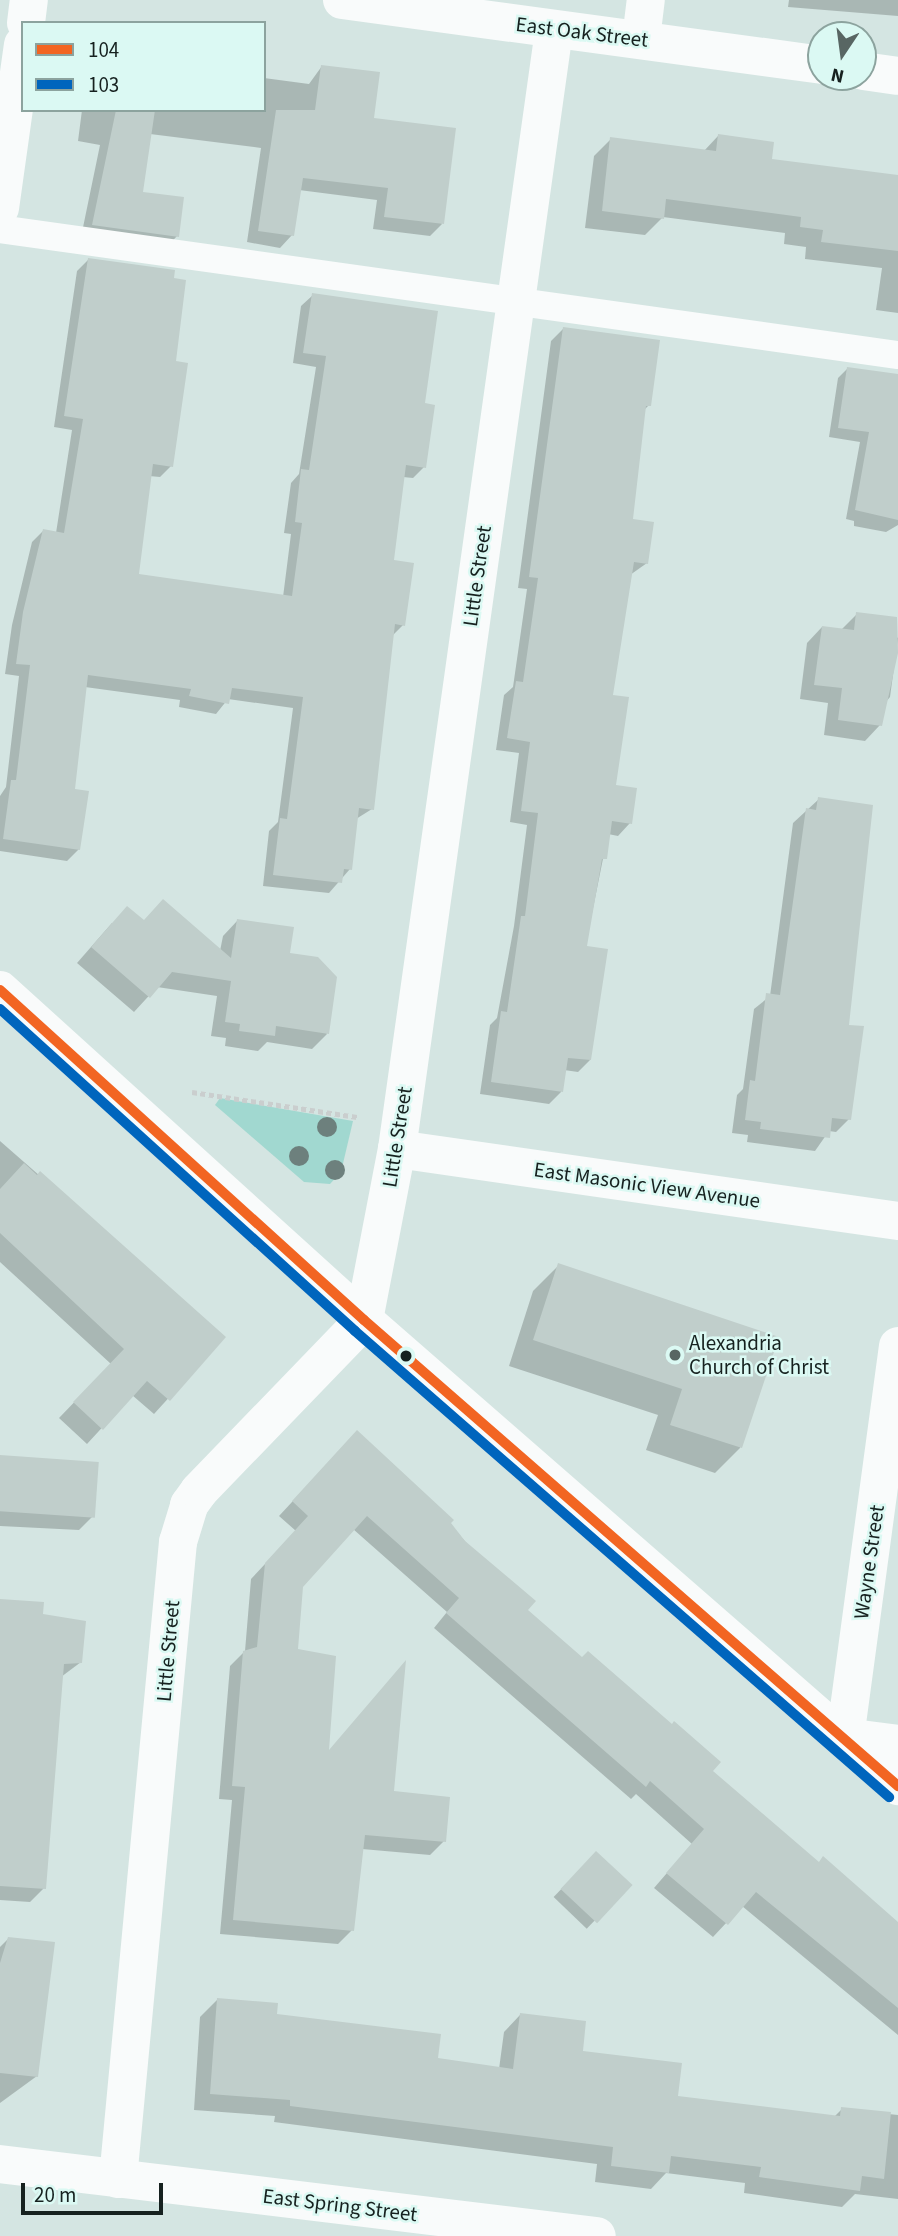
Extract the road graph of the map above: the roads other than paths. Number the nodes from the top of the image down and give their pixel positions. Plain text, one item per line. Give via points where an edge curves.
1 (29, 0) edge
2 (342, 0) edge
3 (646, 0) edge
4 (26, 21) edge
5 (554, 30) junction
6 (641, 39) junction
7 (21, 59) edge
8 (807, 63) edge
9 (877, 73) edge
10 (898, 76) edge
11 (0, 208) edge
12 (0, 229) edge
13 (516, 299) junction
14 (898, 355) edge
15 (0, 990) edge
16 (397, 1149) junction
17 (898, 1221) edge
18 (364, 1320) junction
19 (898, 1346) edge
20 (845, 1737) junction
21 (898, 1744) edge
22 (898, 1786) edge
23 (0, 2164) edge
24 (118, 2179) junction
25 (597, 2236) edge

1 - 4 street
2 - 5 street, East Oak Street
3 - 6 street
5 - 6 street, East Oak Street
5 - 13 street, Little Street
6 - 8 street, East Oak Street
7 - 11 street
9 - 10 street
12 - 13 lane
13 - 14 lane
13 - 16 street, Little Street
15 - 18 street
16 - 17 street, East Masonic View Avenue
16 - 18 street, Little Street
18 - 20 street
18 - 24 street, Little Street via 199,1491 189,1505 178,1542
19 - 20 street, Wayne Street
20 - 21 street
20 - 22 street
23 - 24 street, East Spring Street
24 - 25 street, East Spring Street

